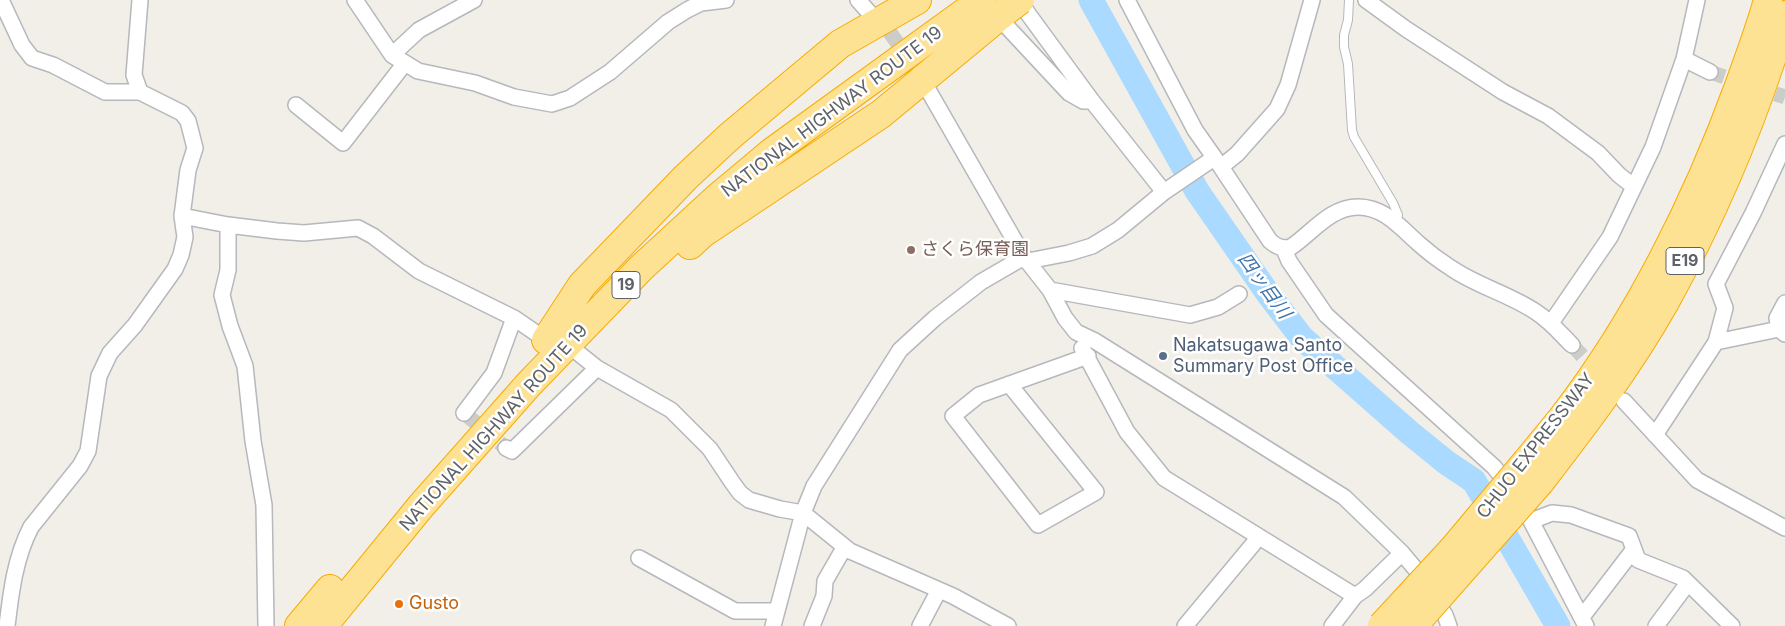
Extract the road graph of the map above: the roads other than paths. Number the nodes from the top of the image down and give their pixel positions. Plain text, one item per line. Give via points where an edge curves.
1 (1, 0) edge
2 (140, 0) edge
3 (355, 0) edge
4 (474, 0) edge
5 (726, 0) edge
6 (858, 0) edge
7 (917, 0) edge
8 (952, 0) edge
9 (1127, 0) edge
10 (1312, 0) edge
11 (1349, 0) edge
12 (1366, 0) edge
13 (1697, 0) edge
14 (1768, 0) edge
15 (1006, 6) edge
16 (1785, 15) edge
17 (884, 27) junction
18 (398, 59) junction
19 (1684, 60) junction
20 (1710, 72) tunnel mouth
21 (919, 74) junction
22 (140, 92) junction
23 (1092, 100) junction
24 (296, 105) dead end
25 (1785, 144) edge
26 (1213, 163) junction
27 (1633, 186) junction
28 (1166, 190) junction
29 (182, 216) junction
30 (1396, 223) junction
31 (228, 226) junction
32 (1284, 249) junction
33 (1026, 259) junction
34 (1050, 290) junction
35 (1238, 294) dead end
36 (1785, 303) edge
37 (514, 318) junction
38 (1551, 323) junction
39 (1782, 331) edge
40 (1076, 332) junction
41 (546, 340) junction
42 (1716, 342) junction
43 (1572, 345) tunnel mouth
44 (1088, 356) junction
45 (587, 360) junction
46 (529, 384) junction
47 (1008, 384) junction
48 (1624, 401) dead end
49 (464, 413) dead end
50 (1654, 435) junction
51 (506, 448) dead end
52 (1533, 472) junction
53 (803, 513) junction
54 (1531, 521) junction
55 (1785, 528) edge
56 (1259, 537) junction
57 (844, 548) junction
58 (1634, 549) junction
59 (1402, 553) junction
60 (639, 558) dead end
61 (1688, 583) junction
62 (939, 590) junction
63 (1355, 596) junction
64 (777, 611) junction
65 (1584, 622) edge
66 (7, 626) edge
67 (266, 626) edge
68 (299, 626) edge
69 (323, 626) edge
70 (773, 626) edge
71 (812, 626) edge
72 (920, 626) edge
73 (1008, 626) edge
74 (1185, 626) edge
75 (1332, 626) edge
76 (1382, 626) edge
77 (1413, 626) edge
78 (1449, 626) edge
79 (1656, 626) edge
80 (1732, 626) edge

1 - 22 street via 22,45 32,58 105,92
2 - 22 street via 134,75
3 - 18 street
4 - 18 street via 419,30
5 - 18 street via 701,3 687,10 668,22 610,72 570,98 552,104 418,71
6 - 17 street
7 - 17 highway, 19
8 - 41 highway, NATIONAL HIGHWAY ROUTE 19 / 19 via 784,121 688,201
9 - 26 street
10 - 26 street via 1278,109 1237,154
11 - 30 lane via 1344,46 1352,130 1393,203 1398,215
12 - 27 street via 1502,92 1548,116 1598,153
13 - 19 street
14 - 52 highway, CHUO EXPRESSWAY / E19 via 1722,133 1691,200 1628,319 1564,416
15 - 21 highway, 19
15 - 23 street
15 - 23 street via 1069,93 1083,101
15 - 46 highway, NATIONAL HIGHWAY ROUTE 19 / 19 via 829,109 772,152 641,268
16 - 52 highway, CHUO EXPRESSWAY / E19 via 1746,129 1707,218 1664,302 1603,398
17 - 41 highway, 19 via 840,44 730,136 582,285
18 - 24 street via 343,142
19 - 20 street
19 - 27 street via 1653,147
21 - 33 street
21 - 45 highway, 19 via 881,114 703,233 665,267
22 - 29 street via 182,114 188,121 195,148 188,170
23 - 28 street
25 - 42 street via 1716,284 1725,308
26 - 28 street
26 - 32 street via 1270,241
27 - 38 street via 1610,236
28 - 33 street via 1118,230 1092,246
29 - 31 street
29 - 66 street via 184,243 175,269 135,325 110,353 99,376 88,451 26,537 14,575
30 - 32 street via 1377,211 1349,207 1338,211 1299,242
30 - 38 street via 1453,270 1524,305
31 - 37 street via 304,233 358,228 419,271
31 - 67 street via 228,270 222,295 245,366 264,505
32 - 54 street via 1326,316 1494,467
33 - 34 street
33 - 53 street via 981,282 900,350 824,469
34 - 35 street via 1190,315 1218,307
34 - 40 street
36 - 39 street via 1778,318
37 - 41 street
37 - 49 street via 494,373
38 - 43 street
39 - 42 street
40 - 44 street
40 - 59 street via 1344,497
41 - 68 highway, NATIONAL HIGHWAY ROUTE 19 / 19 via 411,490
42 - 50 street
44 - 47 street
44 - 56 street via 1127,432 1164,478
45 - 46 highway, 19
45 - 51 street via 512,452
45 - 53 street via 670,410 710,449 740,493 750,500
46 - 69 highway, NATIONAL HIGHWAY ROUTE 19 / 19 via 421,506
47 - 47 street via 1096,492 1038,525 953,416 979,395
48 - 50 street
50 - 55 street via 1697,480
52 - 76 highway, CHUO EXPRESSWAY / E19, bridge via 1454,548
52 - 77 highway, CHUO EXPRESSWAY / E19, bridge
53 - 57 street
53 - 64 street
54 - 58 street via 1552,513 1571,515 1629,536
54 - 65 street
56 - 63 street
56 - 74 street
57 - 62 street
57 - 71 street via 825,582 824,596
58 - 61 street via 1638,560
58 - 65 street
59 - 63 street
59 - 78 street via 1423,578
60 - 64 street via 735,611
61 - 79 street
61 - 80 street
62 - 72 street
62 - 73 street
63 - 75 street
64 - 70 street

